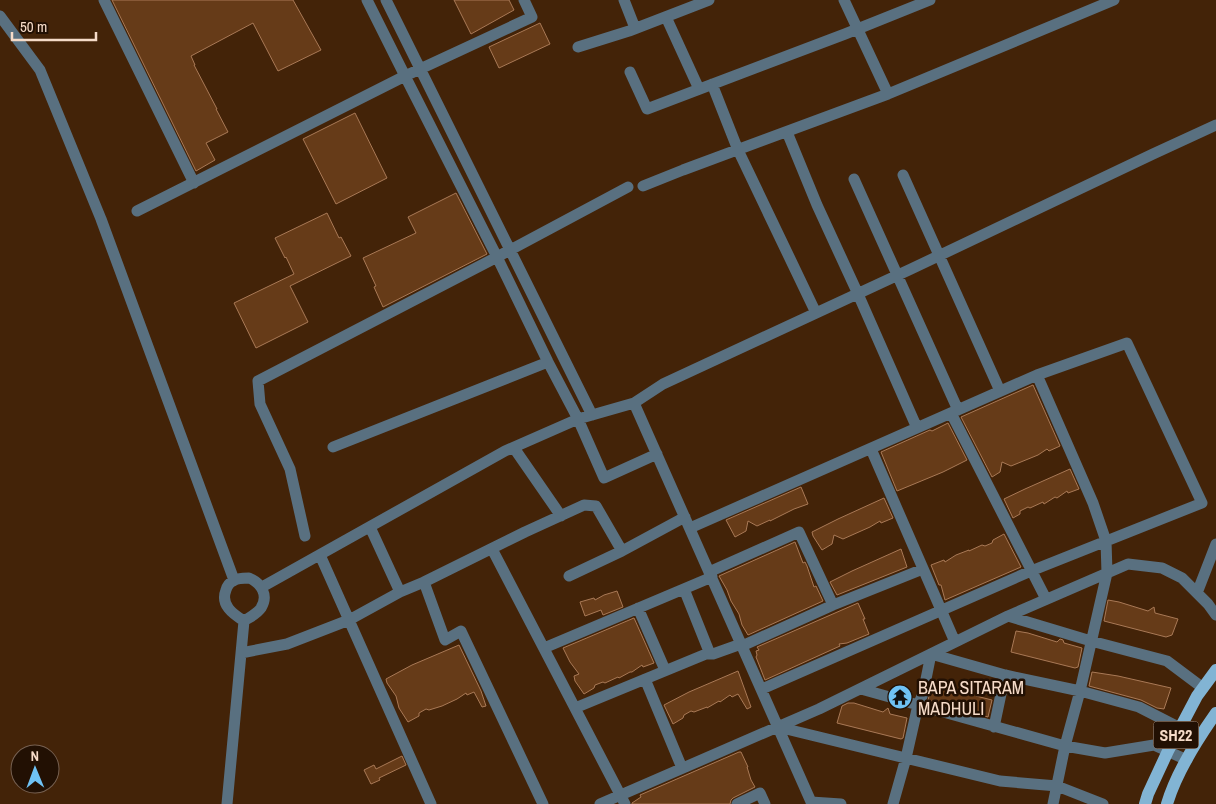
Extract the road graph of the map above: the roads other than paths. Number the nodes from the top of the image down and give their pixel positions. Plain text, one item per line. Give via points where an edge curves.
1 (104, 0) edge
2 (367, 0) edge
3 (386, 0) edge
4 (524, 0) edge
5 (624, 0) edge
6 (709, 0) edge
7 (844, 0) edge
8 (930, 0) edge
9 (1114, 0) edge
10 (0, 16) edge
11 (666, 17) junction
12 (635, 28) junction
13 (857, 29) junction
14 (578, 47) dead end
15 (420, 69) junction
16 (630, 72) dead end
17 (405, 76) junction
18 (712, 84) junction
19 (698, 89) junction
20 (888, 94) junction
21 (1216, 125) edge
22 (787, 132) junction
23 (738, 150) junction
24 (903, 174) dead end
25 (854, 179) dead end
26 (194, 183) junction
27 (628, 186) dead end
28 (643, 186) dead end
29 (137, 210) dead end
30 (510, 250) junction
31 (939, 255) junction
32 (497, 257) junction
33 (898, 275) junction
34 (858, 294) junction
35 (816, 313) junction
36 (548, 362) junction
37 (1037, 375) junction
38 (1000, 391) junction
39 (634, 403) junction
40 (955, 412) junction
41 (592, 415) junction
42 (578, 419) junction
43 (917, 428) junction
44 (333, 447) dead end
45 (514, 448) junction
46 (871, 449) junction
47 (657, 454) junction
48 (561, 516) junction
49 (685, 517) junction
50 (370, 527) junction
51 (690, 528) junction
52 (305, 536) dead end
53 (1106, 541) junction
54 (1216, 544) edge
55 (492, 549) junction
56 (622, 551) junction
57 (320, 555) junction
58 (923, 570) junction
59 (1031, 571) junction
60 (1107, 573) junction
61 (711, 574) junction
62 (569, 576) dead end
63 (234, 580) junction
64 (424, 582) junction
65 (262, 587) junction
66 (684, 588) junction
67 (400, 592) junction
68 (1197, 593) junction
69 (1046, 600) junction
70 (833, 605) junction
71 (638, 608) junction
72 (941, 610) junction
73 (1216, 615) edge
74 (1008, 616) junction
75 (349, 620) junction
76 (244, 621) junction
77 (955, 642) junction
78 (1091, 642) junction
79 (742, 645) junction
80 (544, 648) junction
81 (241, 653) junction
82 (710, 654) junction
83 (931, 654) junction
84 (665, 670) junction
85 (1216, 670) edge
86 (1006, 675) junction
87 (645, 679) junction
88 (1203, 688) junction
89 (762, 689) junction
90 (861, 689) junction
91 (1080, 691) junction
92 (918, 705) junction
93 (575, 708) junction
94 (1216, 713) edge
95 (778, 727) junction
96 (994, 727) junction
97 (1180, 728) junction
98 (1065, 746) junction
99 (1168, 751) junction
100 (906, 758) junction
101 (1187, 760) junction
102 (682, 768) junction
103 (1057, 786) junction
104 (623, 799) edge
105 (812, 803) edge
106 (227, 804) edge
107 (431, 804) edge
108 (543, 804) edge
109 (600, 804) edge
110 (736, 804) edge
111 (765, 804) edge
112 (841, 804) edge
113 (893, 804) edge
114 (1053, 804) edge
115 (1103, 804) edge
116 (1145, 804) edge
117 (1167, 804) edge

1 - 26 street
2 - 17 street
3 - 15 street
4 - 15 street via 532,17
5 - 12 street
6 - 11 street
7 - 13 street
8 - 13 street
9 - 20 street
10 - 63 street via 40,70 101,219
11 - 12 street
11 - 19 street
12 - 14 street
13 - 18 street
13 - 20 street
15 - 17 street
15 - 30 street
16 - 19 street via 647,109
17 - 26 street
17 - 32 street
18 - 19 street
18 - 23 street
20 - 22 street
21 - 31 street
22 - 23 street
22 - 34 street
23 - 28 street
23 - 35 street
24 - 31 street
25 - 33 street
26 - 29 street
27 - 30 street
30 - 32 street
30 - 41 street
31 - 33 street
31 - 38 street
32 - 36 street
32 - 52 street via 258,381 260,404 290,469
33 - 34 street
33 - 40 street
34 - 35 street
34 - 43 street
35 - 39 street via 662,384
36 - 42 street
36 - 44 street
37 - 38 street
37 - 53 street via 1093,503
37 - 53 street via 1127,343 1202,503
38 - 40 street
39 - 41 street
39 - 47 street
40 - 43 street
40 - 59 street
41 - 42 street
42 - 45 street
42 - 47 street via 604,478
43 - 46 street
45 - 48 street
45 - 50 street
46 - 51 street
46 - 58 street
47 - 49 street
48 - 55 street
48 - 56 street via 584,505 596,506
49 - 51 street
49 - 56 street
50 - 57 street
50 - 67 street
51 - 61 street
53 - 59 street
53 - 60 street
54 - 68 street
55 - 64 street
55 - 80 street
56 - 62 street
57 - 65 street
57 - 75 street
58 - 70 street
58 - 72 street
59 - 69 street
59 - 72 street
60 - 68 street via 1128,564 1162,568 1182,578
60 - 69 street
60 - 78 street
61 - 66 street
61 - 70 street via 799,532
61 - 79 street
63 - 65 street via 249,578
63 - 76 street via 228,585 224,600 227,608
64 - 67 street
64 - 108 street via 445,640 461,631
65 - 76 street via 264,602
66 - 71 street
66 - 82 street
67 - 75 street
68 - 73 street
69 - 74 street
70 - 79 street
71 - 80 street
71 - 84 street
72 - 77 street
72 - 89 street
74 - 77 street
74 - 78 street
75 - 81 street via 287,644
75 - 107 street
76 - 81 street
77 - 83 street
78 - 88 street via 1167,661
78 - 91 street
79 - 82 street
79 - 89 street
80 - 93 street
81 - 106 street
82 - 84 street
83 - 86 street
83 - 90 street
83 - 92 street
84 - 87 street
85 - 88 main road, SH22
86 - 91 street
86 - 96 street
87 - 93 street
87 - 102 street
88 - 97 main road, SH22
89 - 95 street
90 - 92 street
90 - 95 street
91 - 97 street via 1139,707
91 - 98 street
92 - 96 street
92 - 100 street
93 - 104 street
94 - 101 main road, SH22
95 - 100 street
95 - 102 street
95 - 105 street
96 - 98 street
97 - 99 main road, SH22
98 - 99 street via 1105,753 1154,745
98 - 103 street
99 - 101 street
99 - 116 main road, SH22
100 - 103 street via 1000,781
100 - 113 street
101 - 117 main road, SH22 via 1171,788
102 - 104 street
103 - 114 street
103 - 115 street
104 - 109 street
105 - 112 street
110 - 111 street via 760,793

